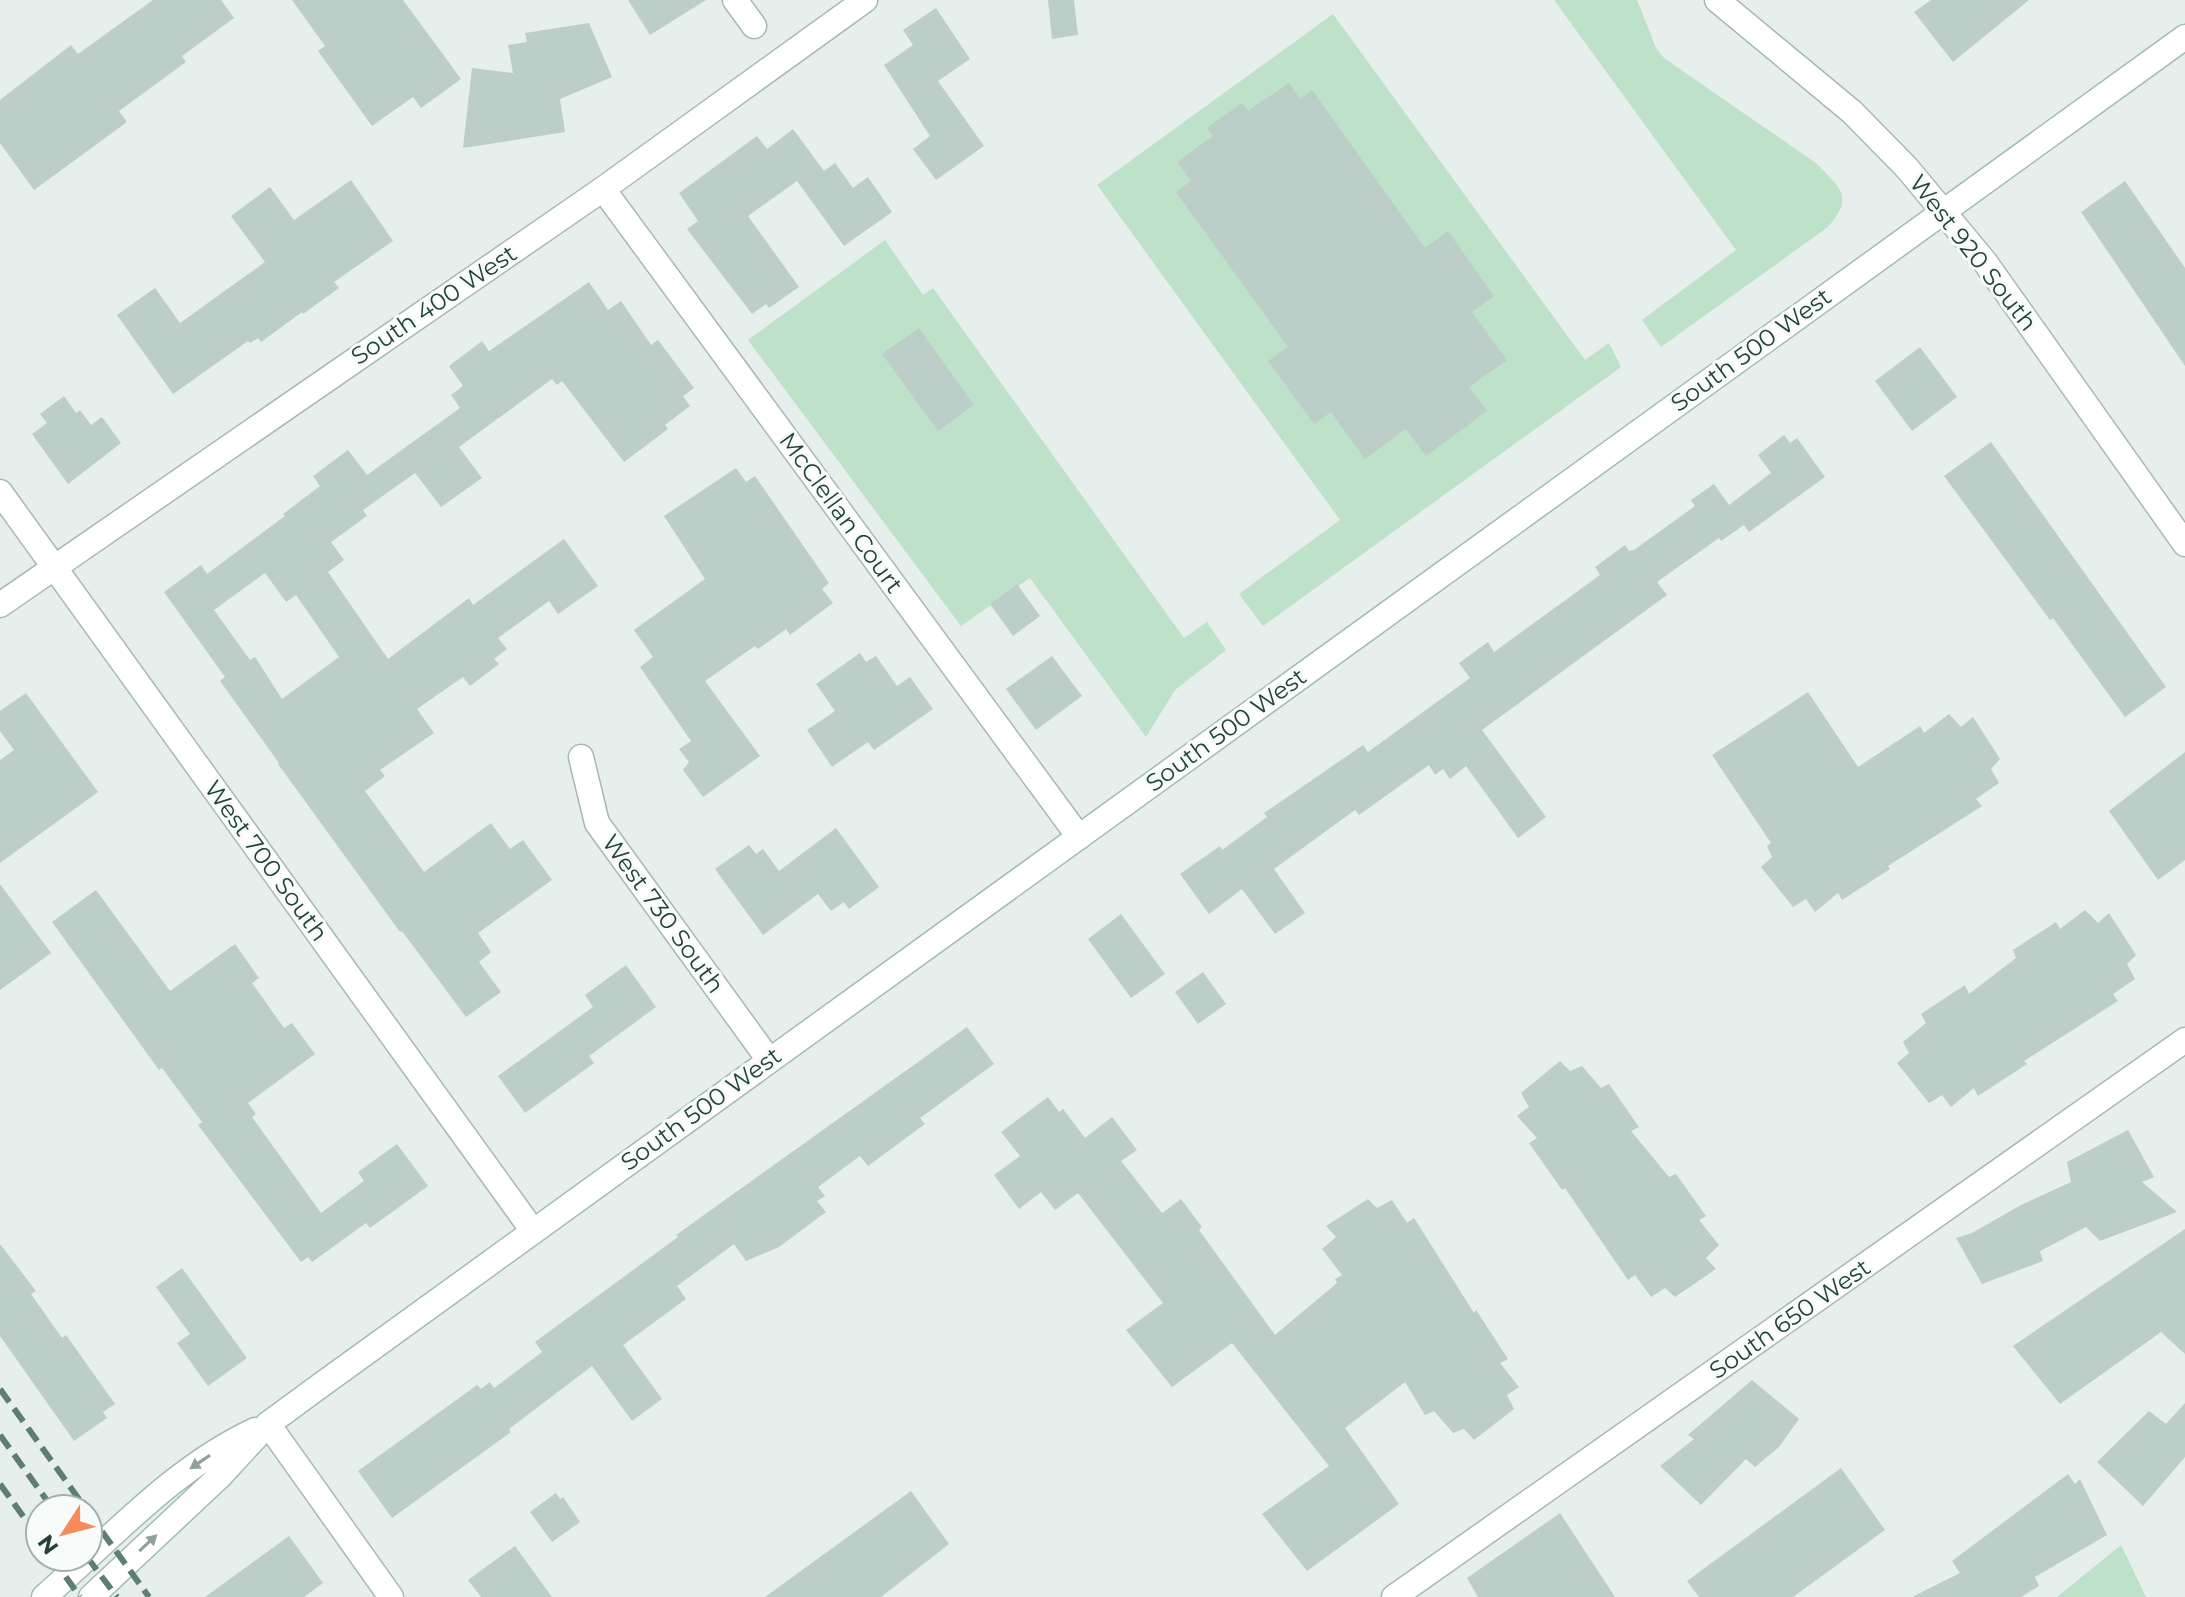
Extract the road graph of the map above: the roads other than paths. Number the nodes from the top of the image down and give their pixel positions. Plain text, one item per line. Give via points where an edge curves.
1 (735, 0) edge
2 (865, 0) edge
3 (1717, 0) edge
4 (754, 26) dead end
5 (2185, 37) edge
6 (603, 189) junction
7 (1943, 211) junction
8 (0, 492) edge
9 (2185, 544) edge
10 (53, 567) junction
11 (0, 605) edge
12 (581, 757) dead end
13 (1079, 837) junction
14 (2185, 1040) edge
15 (769, 1060) junction
16 (533, 1231) junction
17 (268, 1424) junction
18 (44, 1597) edge
19 (91, 1597) edge
20 (391, 1597) edge
21 (1394, 1597) edge

1 - 4 street
2 - 6 street, South 400 West
3 - 7 street, West 920 South via 1852,112
5 - 7 street, South 500 West
6 - 10 street, South 400 West
6 - 13 street, McClellan Court
7 - 9 street, West 920 South
7 - 13 street, South 500 West
8 - 10 street, West 700 South
10 - 11 street, South 400 West
10 - 16 street, West 700 South
12 - 15 street, West 730 South via 597,823
13 - 15 street, South 500 West
14 - 21 street, South 650 West
15 - 16 street, South 500 West
16 - 17 street, South 500 West
17 -> 18 street, South 500 West via 181,1475
19 -> 17 street, South 500 West
17 - 20 street

